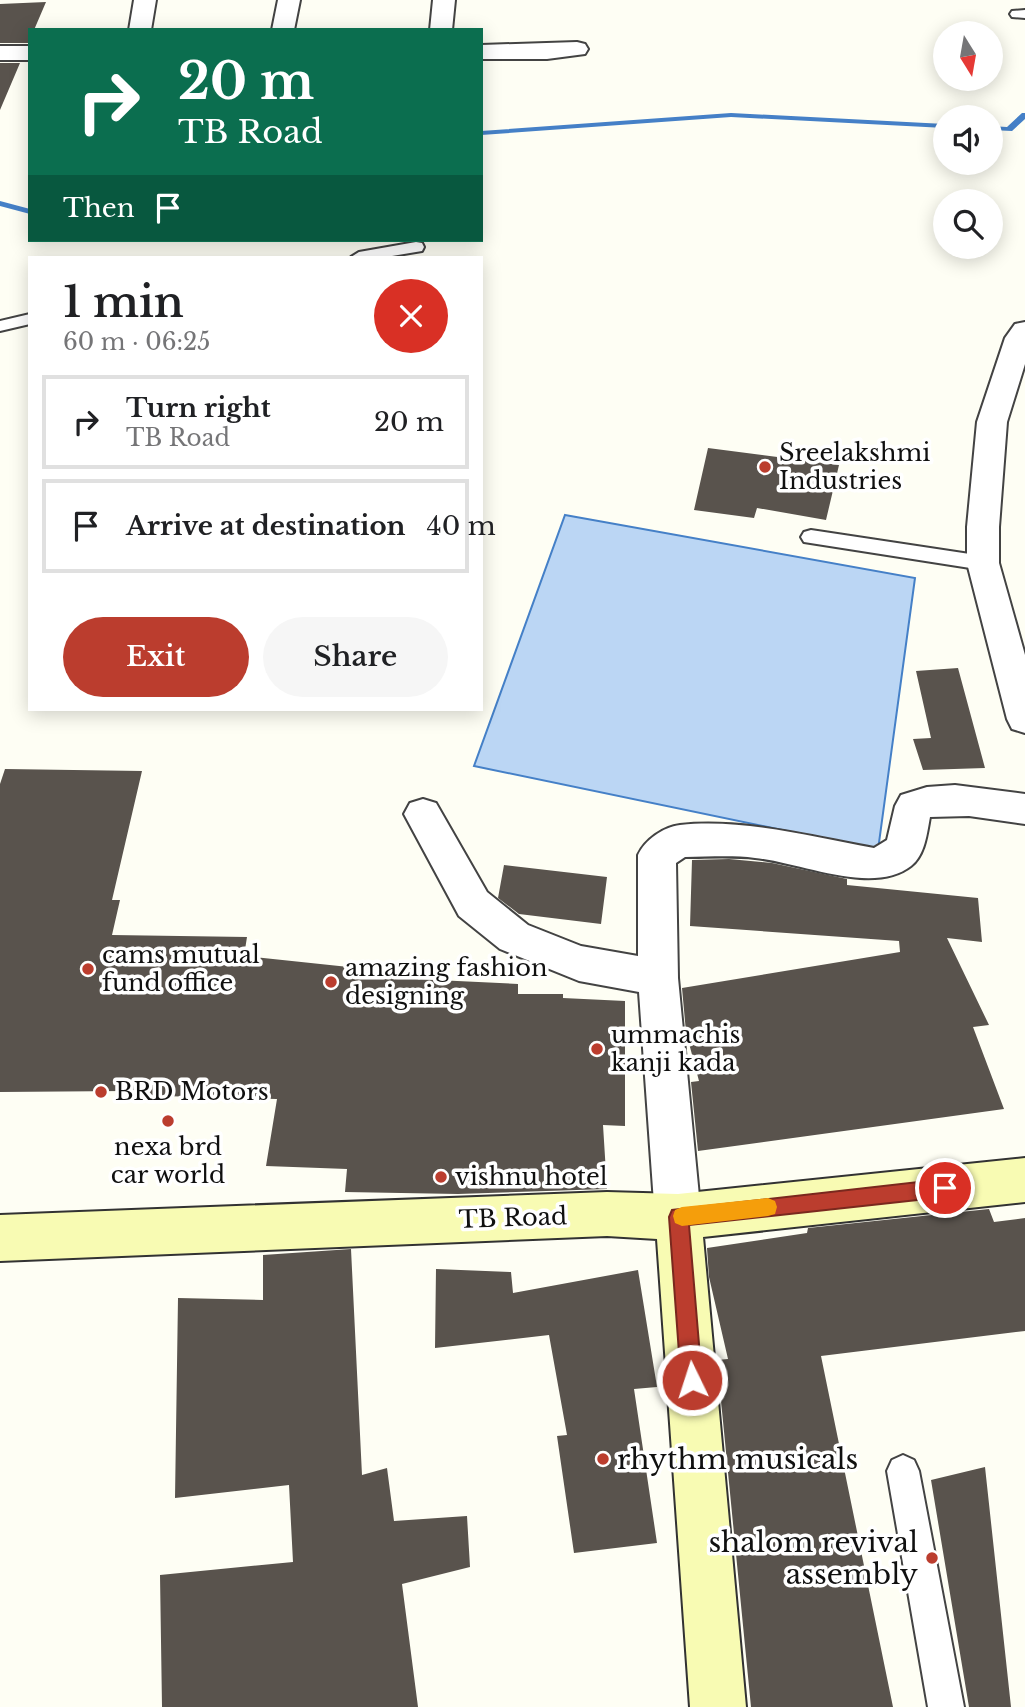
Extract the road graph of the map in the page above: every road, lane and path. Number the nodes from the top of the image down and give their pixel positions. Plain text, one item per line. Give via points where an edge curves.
1 (145, 0) edge
2 (289, 0) edge
3 (444, 0) edge
4 (140, 28) edge
5 (283, 28) edge
6 (441, 28) edge
7 (576, 49) dead end
8 (483, 52) edge
9 (0, 53) edge
10 (28, 53) edge
11 (416, 247) dead end
12 (365, 256) edge
13 (28, 319) edge
14 (0, 326) edge
15 (1025, 330) edge
16 (811, 537) dead end
17 (984, 563) junction
18 (1025, 719) edge
19 (1025, 809) edge
20 (423, 814) dead end
21 (657, 978) junction
22 (1025, 1180) edge
23 (678, 1217) junction
24 (0, 1238) edge
25 (903, 1471) dead end
26 (718, 1707) edge
27 (946, 1707) edge

1 - 4 street
2 - 5 street
3 - 6 street
7 - 8 street
9 - 10 street
11 - 12 lane
13 - 14 lane
15 - 17 street via 992,422 982,527
16 - 17 lane
17 - 18 street
19 - 21 street via 952,800 914,806 904,850 893,860 874,864 755,842 679,841 657,855
20 - 21 street via 473,904 514,937 579,963
21 - 23 street
22 - 23 street, TB Road
23 - 24 street, TB Road via 607,1214
23 - 26 street
25 - 27 lane

